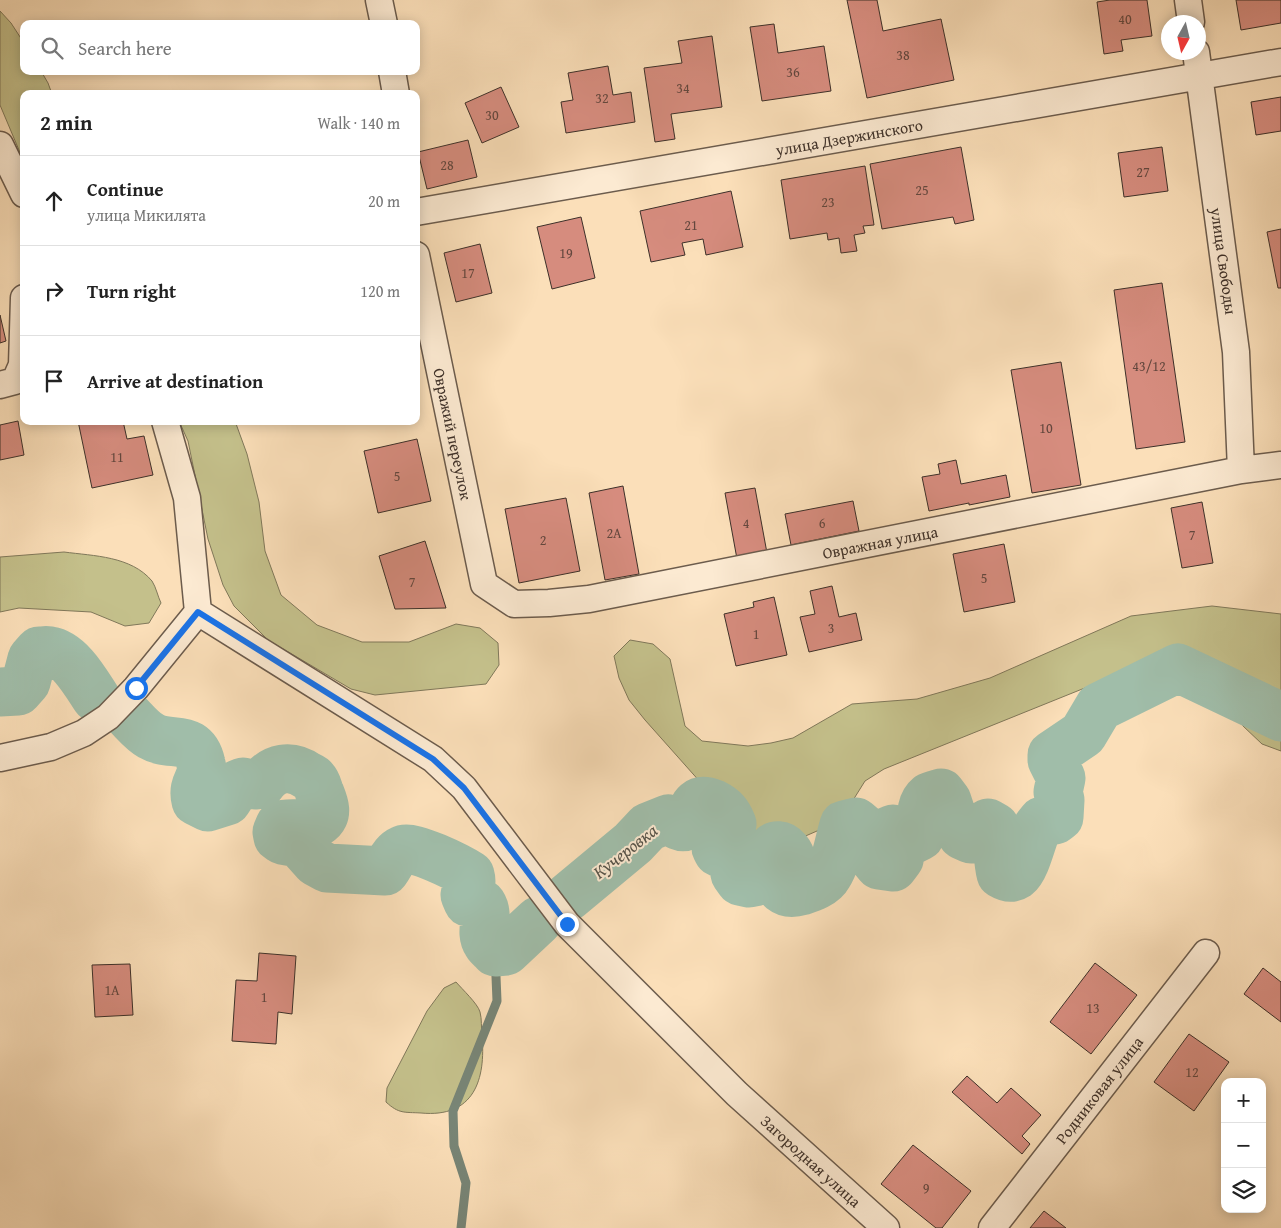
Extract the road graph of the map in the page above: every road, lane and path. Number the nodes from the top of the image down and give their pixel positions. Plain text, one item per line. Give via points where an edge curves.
1 (379, 0) edge
2 (1188, 0) edge
3 (1190, 15) edge
4 (383, 20) edge
5 (1281, 62) edge
6 (1198, 64) edge
7 (393, 75) edge
8 (395, 90) edge
9 (0, 145) edge
10 (20, 186) edge
11 (420, 211) edge
12 (420, 274) edge
13 (20, 370) edge
14 (0, 384) edge
15 (166, 425) edge
16 (1281, 465) edge
17 (1242, 470) junction
18 (484, 584) joint
19 (198, 612) junction
20 (0, 758) edge
21 (1206, 953) dead end
22 (886, 1228) edge
23 (992, 1228) edge

1 - 4 street
2 - 3 street
5 - 6 street, улица Дзержинского
6 - 11 street, улица Дзержинского
6 - 17 street, улица Свободы via 1236,352
7 - 8 street
9 - 10 street
12 - 18 street, Овражий переулок
13 - 14 street via 15,381
15 - 19 street via 186,498
16 - 17 street, Овражная улица
17 - 18 street, Овражная улица via 589,599 514,604
19 - 20 street via 108,717 84,733 51,747
19 - 22 street, Загородная улица via 433,759 464,788 567,924 737,1094
21 - 23 street, Родниковая улица

